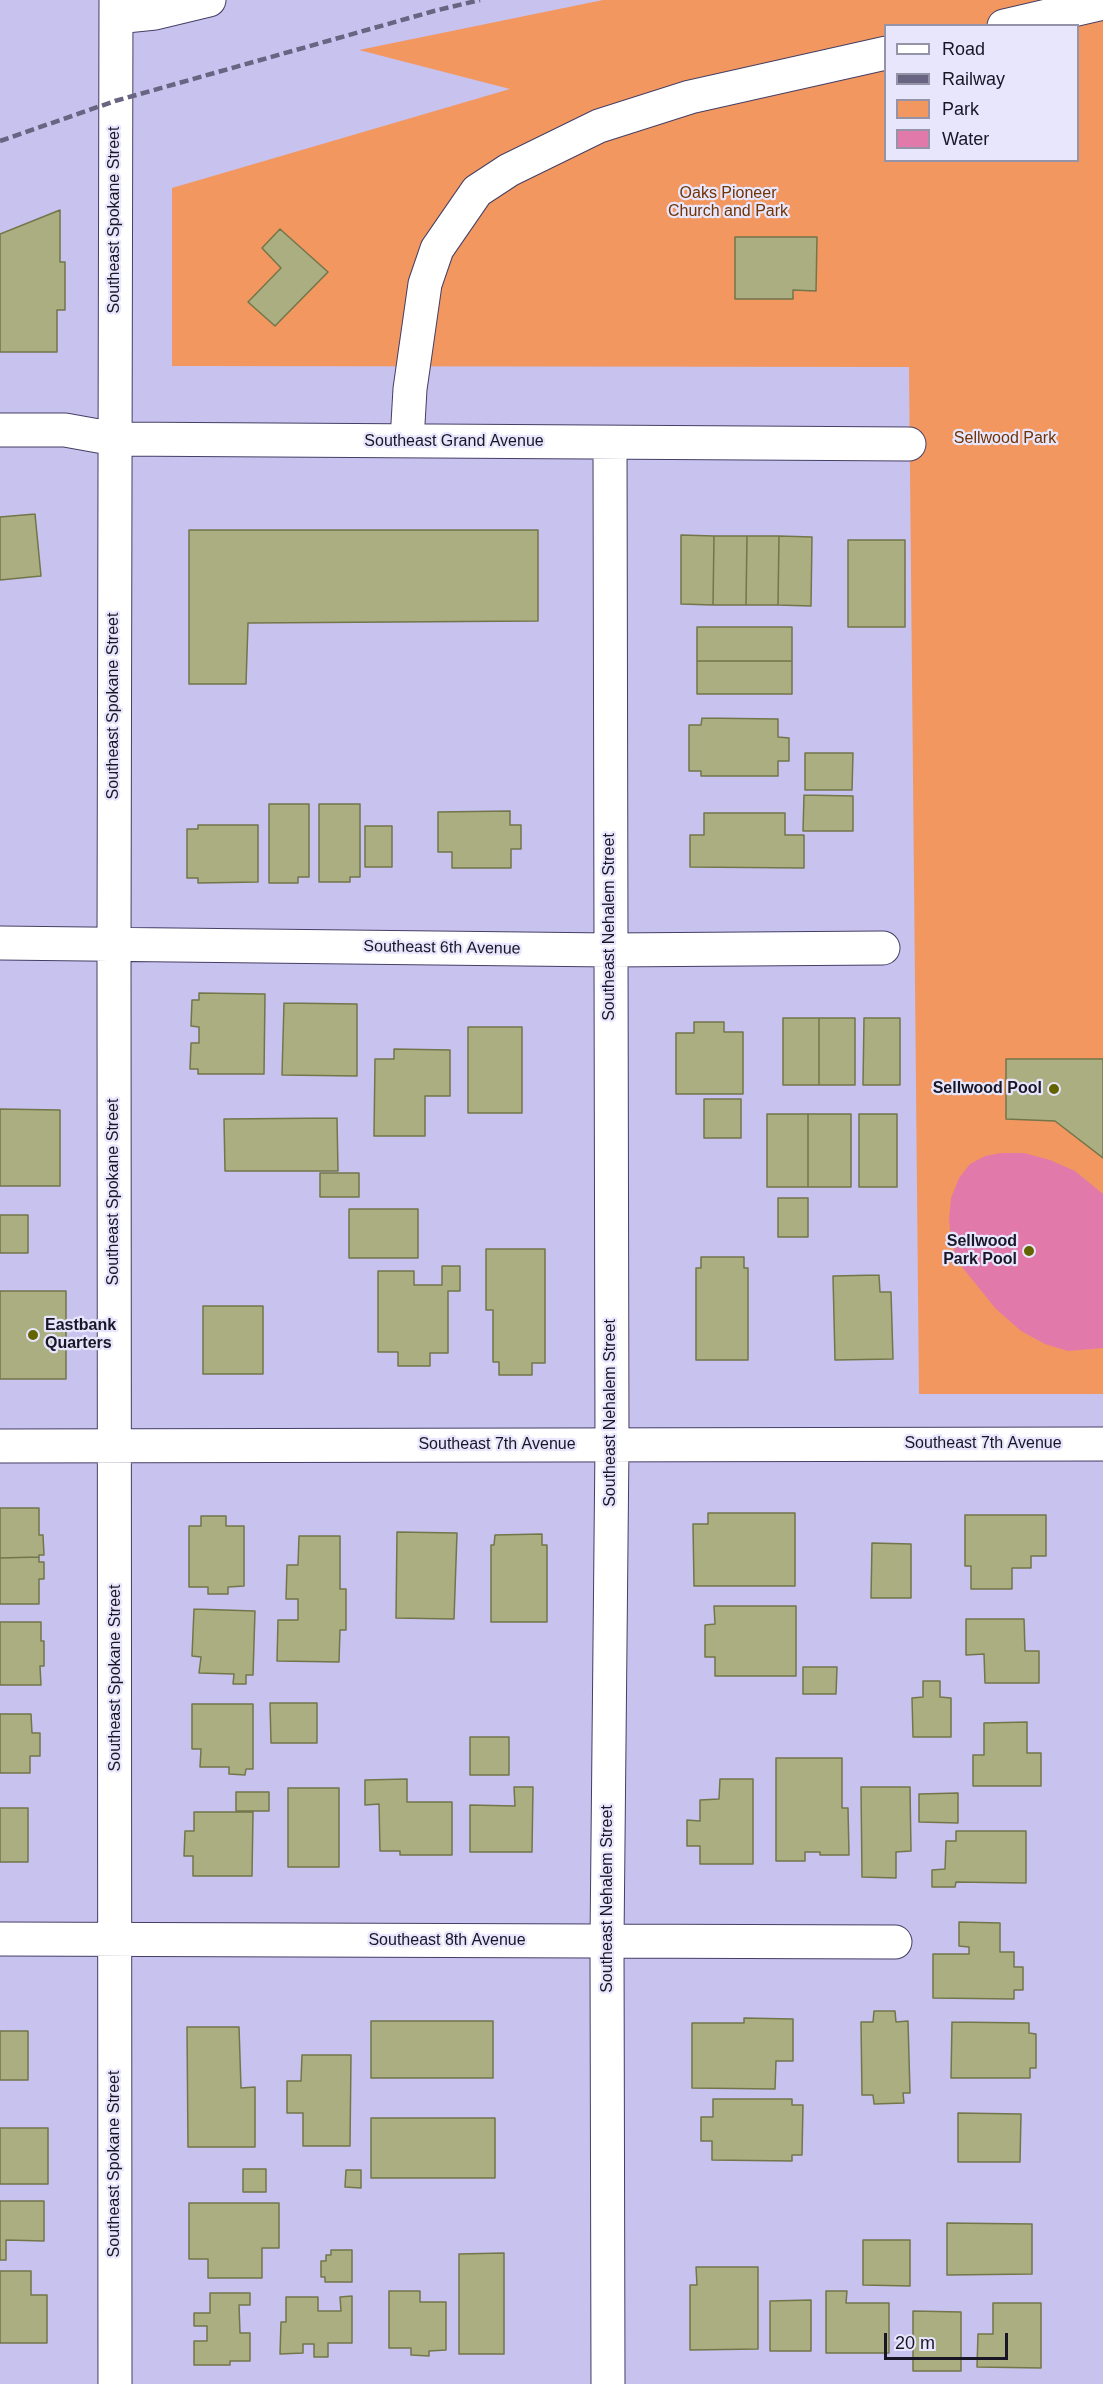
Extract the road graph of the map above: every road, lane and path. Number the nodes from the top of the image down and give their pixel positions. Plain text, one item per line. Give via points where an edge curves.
1 (208, 0) edge
2 (1103, 3) edge
3 (116, 8) edge
4 (1013, 24) edge
5 (884, 52) edge
6 (0, 430) edge
7 (115, 439) junction
8 (407, 441) junction
9 (610, 443) junction
10 (909, 444) dead end
11 (0, 943) edge
12 (114, 946) junction
13 (883, 948) dead end
14 (610, 950) junction
15 (612, 1444) junction
16 (1103, 1444) edge
17 (115, 1445) junction
18 (0, 1446) edge
19 (0, 1939) edge
20 (116, 1939) junction
21 (607, 1941) junction
22 (895, 1942) dead end
23 (115, 2384) edge
24 (608, 2384) edge

1 - 3 street via 156,13
2 - 4 street
3 - 7 street, Southeast Spokane Street
5 - 8 street via 690,97 599,126 509,170 477,191 437,249 425,284
6 - 7 street, Southeast Grand Avenue via 65,430
7 - 8 street, Southeast Grand Avenue
7 - 12 street, Southeast Spokane Street
8 - 9 street, Southeast Grand Avenue
9 - 10 street, Southeast Grand Avenue
9 - 14 street, Southeast Nehalem Street
11 - 12 street, Southeast 6th Avenue
12 - 14 street, Southeast 6th Avenue
12 - 17 street, Southeast Spokane Street
13 - 14 street, Southeast 6th Avenue
14 - 15 street, Southeast Nehalem Street
15 - 16 street, Southeast 7th Avenue
15 - 17 street, Southeast 7th Avenue
15 - 21 street, Southeast Nehalem Street
17 - 18 street, Southeast 7th Avenue
17 - 20 street, Southeast Spokane Street
19 - 20 street, Southeast 8th Avenue
20 - 21 street, Southeast 8th Avenue
20 - 23 street, Southeast Spokane Street
21 - 22 street, Southeast 8th Avenue
21 - 24 street, Southeast Nehalem Street

